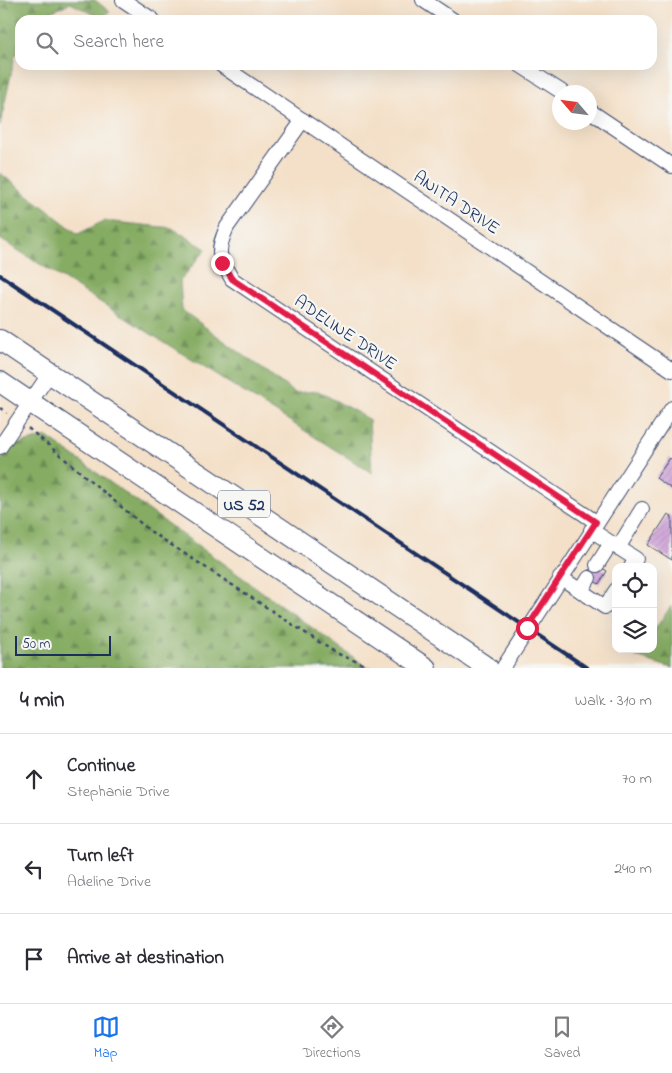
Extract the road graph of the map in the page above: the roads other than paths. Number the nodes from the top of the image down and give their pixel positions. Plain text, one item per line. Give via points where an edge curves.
1 (123, 0) edge
2 (423, 0) edge
3 (146, 15) edge
4 (446, 15) edge
5 (228, 70) edge
6 (528, 70) edge
7 (552, 86) edge
8 (597, 116) edge
9 (303, 120) junction
10 (672, 166) edge
11 (0, 340) edge
12 (672, 370) edge
13 (50, 373) junction
14 (0, 382) edge
15 (30, 402) junction
16 (672, 408) edge
17 (0, 447) edge
18 (642, 509) dead end
19 (594, 526) junction
20 (615, 545) junction
21 (633, 563) edge
22 (597, 565) dead end
23 (560, 577) junction
24 (589, 578) dead end
25 (582, 591) junction
26 (612, 596) edge
27 (426, 668) edge
28 (488, 668) edge
29 (503, 668) edge

1 - 3 street
2 - 4 street
5 - 9 street, ANITA DRIVE
6 - 7 street
8 - 10 street
9 - 12 street, ANITA DRIVE
9 - 19 street, ADELINE DRIVE via 227,227 219,245 222,263 232,279
11 - 13 highway, US 52
13 - 15 street
13 - 28 highway, US 52
14 - 15 highway, US 52
15 - 17 street
15 - 27 highway, US 52
16 - 19 street
18 - 20 street
19 - 20 street, ADELINE DRIVE
19 - 23 street
20 - 21 street, ADELINE DRIVE via 636,558
20 - 22 street
23 - 25 street
23 - 29 street
24 - 25 street
25 - 26 street via 605,607

